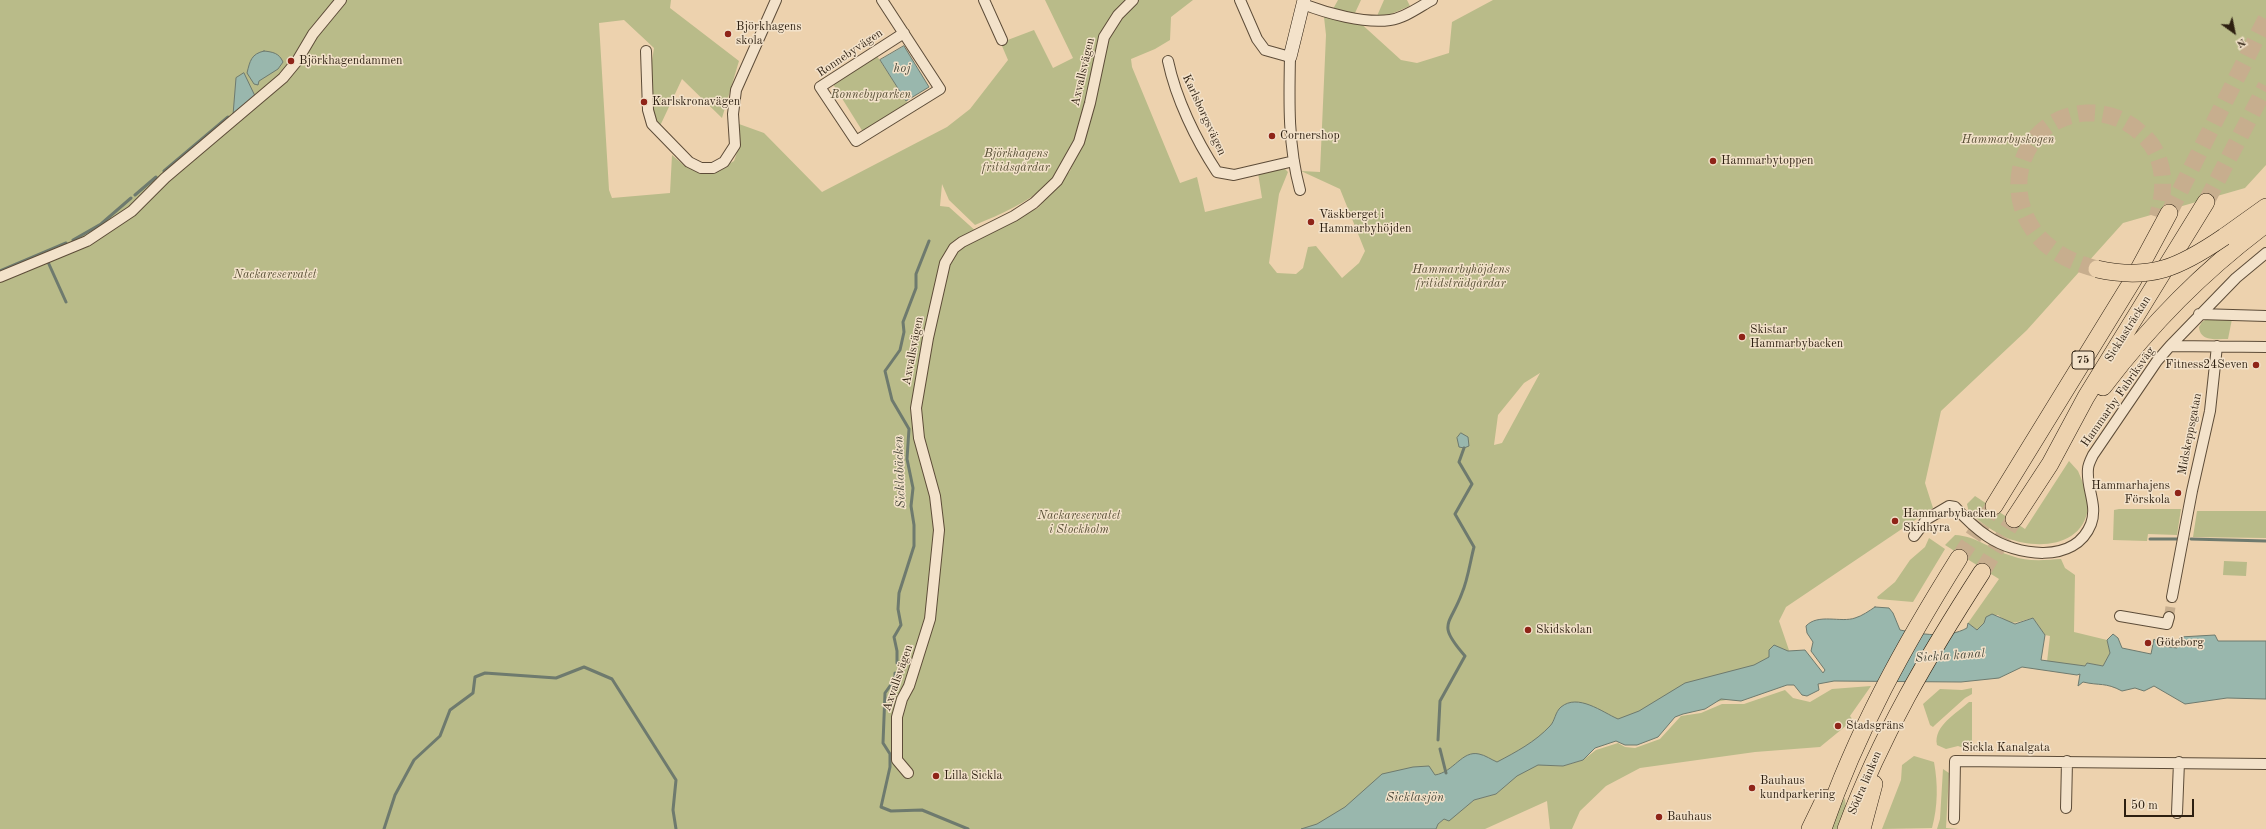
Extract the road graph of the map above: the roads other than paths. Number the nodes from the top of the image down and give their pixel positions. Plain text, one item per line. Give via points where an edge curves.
1 (341, 0) edge
2 (776, 0) edge
3 (882, 0) edge
4 (984, 0) edge
5 (1133, 0) edge
6 (1240, 0) edge
7 (1432, 0) edge
8 (1303, 2) edge
9 (904, 33) junction
10 (1002, 40) dead end
11 (646, 51) dead end
12 (1290, 57) junction
13 (1168, 61) dead end
14 (1294, 161) junction
15 (1300, 190) dead end
16 (2206, 202) tunnel mouth
17 (2266, 207) edge
18 (2163, 215) tunnel mouth
19 (2266, 224) edge
20 (2266, 253) edge
21 (2097, 269) tunnel mouth
22 (0, 277) edge
23 (2199, 314) junction
24 (2266, 316) edge
25 (2170, 346) junction
26 (2217, 346) junction
27 (2266, 347) edge
28 (2050, 464) junction
29 (1994, 506) tunnel mouth
30 (2014, 519) tunnel mouth
31 (1914, 536) dead end
32 (1959, 558) tunnel mouth
33 (1982, 572) tunnel mouth
34 (2172, 597) tunnel mouth
35 (2120, 616) dead end
36 (2169, 617) dead end
37 (1907, 696) junction
38 (1866, 722) junction
39 (2067, 761) junction
40 (2179, 762) junction
41 (2266, 764) edge
42 (908, 774) dead end
43 (2066, 808) dead end
44 (2177, 813) dead end
45 (1954, 820) dead end
46 (1810, 829) edge
47 (1823, 829) edge
48 (1846, 829) edge
49 (1862, 829) edge

1 - 22 street via 313,34 283,78 165,178 132,211 87,241
2 - 11 street via 736,90 733,114 735,145 724,162 713,168 701,168 689,162 652,124 648,110
3 - 9 street, Ronnebyvägen
4 - 10 street
5 - 42 street, Axvallsvägen via 1104,37 1079,142 1057,181 1034,203 1014,216 962,242 954,248 945,263 916,408 919,438 934,496 939,530 930,619 897,717 897,760
6 - 12 street via 1257,39 1265,50
7 - 8 street via 1392,20 1376,21 1322,11
8 - 12 street
9 - 9 street, Ronnebyvägen via 820,87 856,141 940,89
12 - 14 street via 1289,108
13 - 14 street, Karlsborgsvägen via 1172,79 1189,118 1217,172 1234,175
14 - 15 street
16 - 28 highway, Sicklasträckan / 75 via 2086,396
17 - 21 highway, bridge via 2191,258 2160,270 2117,274
18 - 29 highway, Sicklasträckan / 75 via 2133,280
19 - 28 highway via 2219,261 2160,317 2101,389
20 - 23 street, Hammarby Fabriksväg
23 - 24 street
23 - 25 street, Hammarby Fabriksväg
25 - 26 street
25 - 31 street, Hammarby Fabriksväg via 2093,455 2088,469 2093,516 2085,535 2076,543 2060,551 2041,553 2017,550 1987,536 1955,507 1949,506 1927,519
26 - 27 street
26 - 34 street, Midskeppsgatan via 2210,411
28 - 30 highway, Sicklasträckan / 75
32 - 38 highway, Södra länken via 1916,627
33 - 37 highway via 1945,629
35 - 36 street via 2167,624
37 - 48 highway, Södra länken via 1871,766
37 - 49 highway via 1876,775
38 - 46 highway
38 - 47 highway, Södra länken
39 - 40 street, Sickla Kanalgata
39 - 43 street, Sickla Kanalgata
39 - 45 street, Sickla Kanalgata via 1955,762
40 - 41 street, Sickla Kanalgata
40 - 44 street

